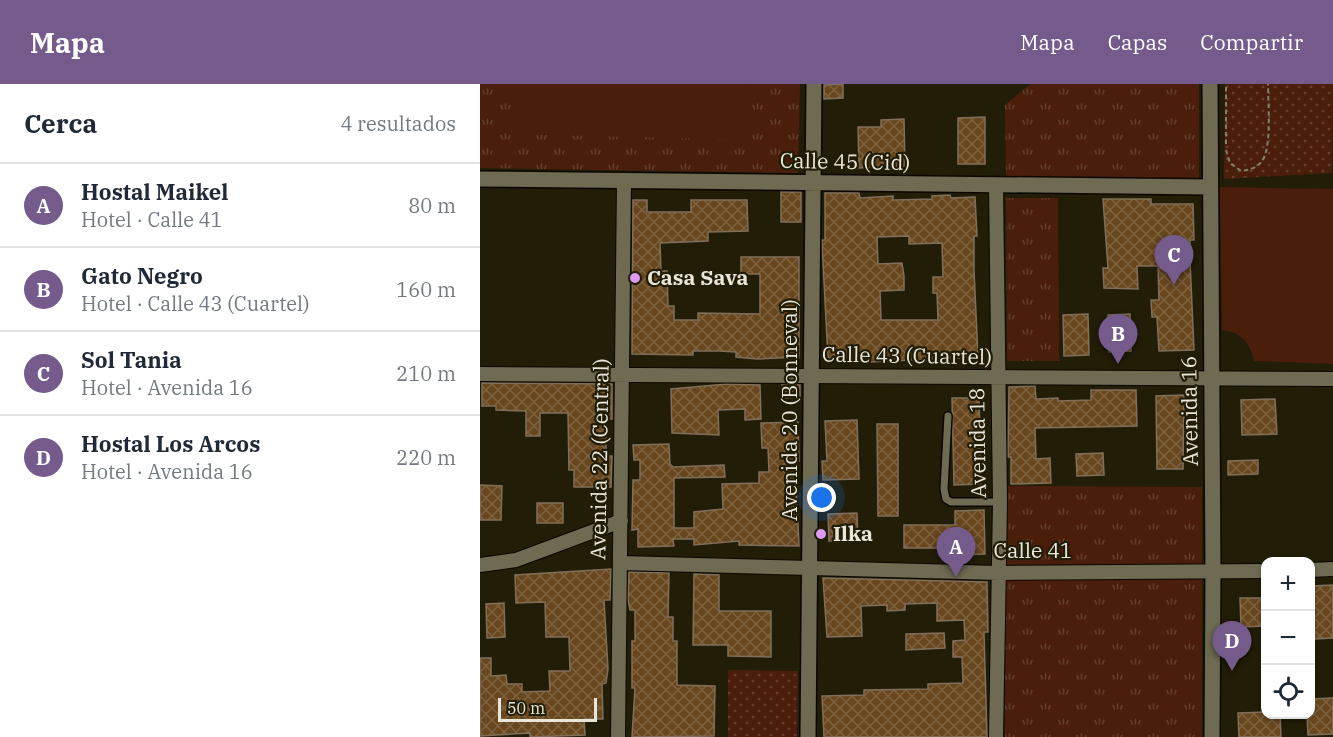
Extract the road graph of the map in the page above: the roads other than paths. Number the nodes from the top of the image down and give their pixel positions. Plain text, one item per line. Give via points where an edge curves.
1 (813, 84) edge
2 (1210, 84) edge
3 (480, 180) edge
4 (624, 181) junction
5 (813, 183) junction
6 (996, 184) junction
7 (1210, 187) junction
8 (480, 374) edge
9 (622, 375) junction
10 (811, 376) junction
11 (1210, 378) junction
12 (998, 379) junction
13 (1333, 379) edge
14 (948, 416) dead end
15 (1000, 502) junction
16 (621, 521) junction
17 (620, 563) junction
18 (480, 565) edge
19 (811, 569) junction
20 (1333, 569) edge
21 (1315, 570) edge
22 (1261, 571) edge
23 (1213, 572) junction
24 (999, 573) junction
25 (618, 737) edge
26 (808, 737) edge
27 (996, 737) edge
28 (1212, 737) edge

1 - 5 street, Avenida 20 (Bonneval)
2 - 7 street, Avenida 16
3 - 4 street, Calle 45 (Cid)
4 - 5 street, Calle 45 (Cid)
4 - 9 street, Avenida 22 (Central)
5 - 6 street, Calle 45 (Cid)
5 - 10 street, Avenida 20 (Bonneval)
6 - 7 street, Calle 45 (Cid)
6 - 12 street, Avenida 18
7 - 11 street, Avenida 16
8 - 9 street, Calle 43 (Cuartel)
9 - 10 street, Calle 43 (Cuartel)
9 - 16 street, Avenida 22 (Central)
10 - 12 street, Calle 43 (Cuartel)
10 - 19 street, Avenida 20 (Bonneval)
11 - 12 street, Calle 43 (Cuartel)
11 - 13 street, Calle 43 (Cuartel)
11 - 23 street, Avenida 16
12 - 15 street, Avenida 18
14 - 15 lane via 946,499
15 - 24 street, Avenida 18
16 - 17 street, Avenida 22 (Central)
16 - 18 street via 516,560
17 - 19 street, Calle 41
17 - 25 street, Avenida 22 (Central)
19 - 24 street, Calle 41
19 - 26 street, Avenida 20 (Bonneval)
20 - 21 street
22 - 23 street, Calle 41
23 - 24 street, Calle 41
23 - 28 street, Avenida 16
24 - 27 street, Avenida 18

